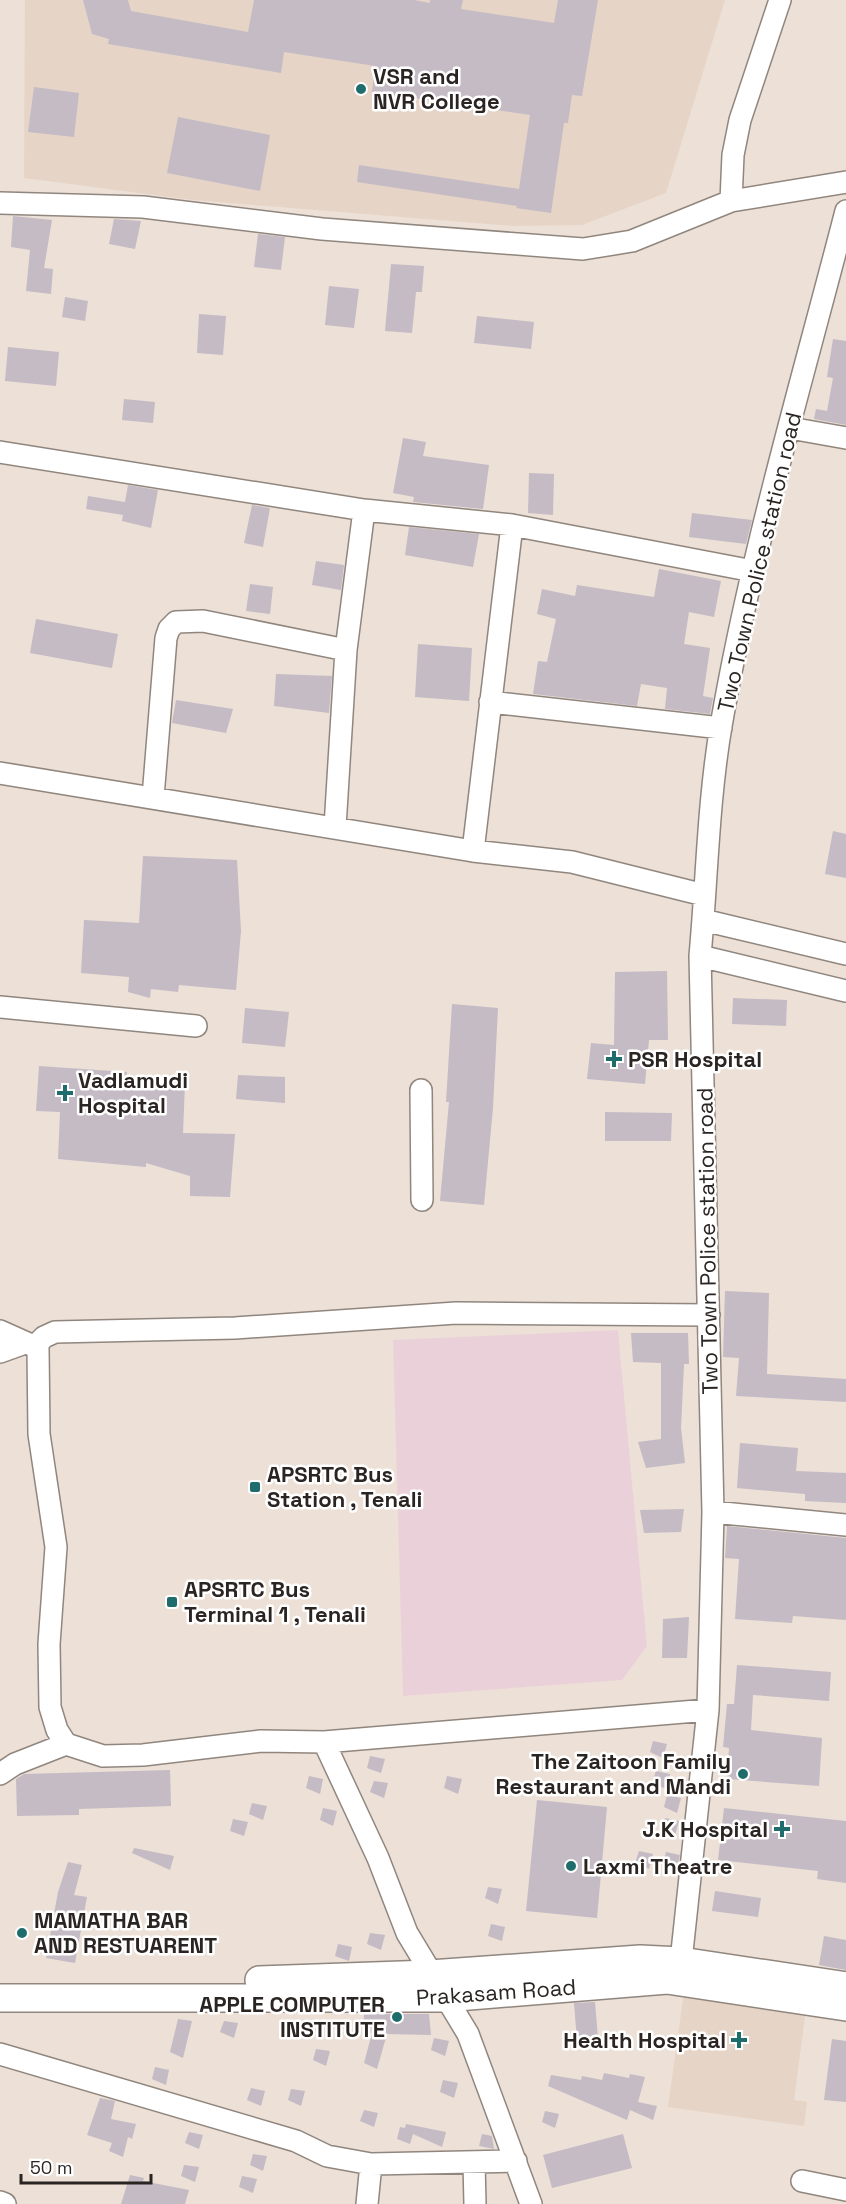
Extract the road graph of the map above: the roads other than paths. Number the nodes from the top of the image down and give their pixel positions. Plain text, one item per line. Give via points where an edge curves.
1 (780, 0) edge
2 (846, 182) edge
3 (731, 201) junction
4 (0, 203) edge
5 (846, 212) edge
6 (790, 428) junction
7 (846, 438) edge
8 (0, 452) edge
9 (364, 510) junction
10 (512, 525) junction
11 (753, 572) junction
12 (346, 650) junction
13 (490, 702) junction
14 (721, 728) junction
15 (0, 773) edge
16 (153, 798) junction
17 (335, 827) junction
18 (473, 851) junction
19 (704, 895) junction
20 (703, 920) junction
21 (846, 954) edge
22 (700, 956) junction
23 (846, 991) edge
24 (0, 1006) edge
25 (196, 1026) dead end
26 (421, 1090) dead end
27 (422, 1200) dead end
28 (709, 1315) junction
29 (0, 1331) edge
30 (30, 1344) junction
31 (0, 1352) edge
32 (713, 1512) junction
33 (846, 1525) edge
34 (708, 1710) junction
35 (62, 1737) junction
36 (324, 1742) junction
37 (0, 1773) edge
38 (681, 1961) junction
39 (430, 1974) junction
40 (846, 1986) edge
41 (0, 1988) edge
42 (0, 1998) edge
43 (445, 1998) junction
44 (846, 2007) edge
45 (0, 2054) edge
46 (516, 2161) junction
47 (474, 2162) junction
48 (371, 2164) junction
49 (802, 2181) dead end
50 (846, 2190) edge
51 (0, 2202) edge
52 (5, 2204) edge
53 (368, 2204) edge
54 (475, 2204) edge
55 (531, 2204) edge

1 - 3 street via 740,120 733,155
2 - 3 street
3 - 4 street via 632,242 583,249 322,229 144,207
5 - 6 street, Two Town Police station road
6 - 7 street
6 - 11 street, Two Town Police station road
8 - 9 street
9 - 10 street
9 - 12 street
10 - 11 street
10 - 13 street
11 - 14 street, Two Town Police station road
12 - 16 street via 203,621 176,622 166,638
12 - 17 street
13 - 14 street
13 - 18 street
14 - 19 street, Two Town Police station road
15 - 16 street
16 - 17 street
17 - 18 street
18 - 19 street via 572,862
19 - 20 street, Two Town Police station road
20 - 21 street
20 - 22 street, Two Town Police station road
22 - 23 street
22 - 28 street, Two Town Police station road
24 - 25 street
26 - 27 street
28 - 30 street via 456,1313 235,1328 55,1332
28 - 32 street, Two Town Police station road
29 - 30 street
30 - 31 street
30 - 35 street via 39,1356 39,1434 56,1547 49,1644 50,1707
32 - 33 street
32 - 34 street, Two Town Police station road
34 - 36 street
34 - 38 street, Two Town Police station road
35 - 36 street via 103,1756 261,1741
35 - 37 street
36 - 39 street via 378,1857 407,1933
38 - 39 main road, Prakasam Road via 581,1962
38 - 40 main road, Prakasam Road
39 - 41 main road, Prakasam Road
39 - 43 street
42 - 43 main road, Prakasam Road
43 - 44 main road, Prakasam Road via 681,1980
43 - 46 street via 468,2034
45 - 48 street via 296,2141 327,2156
46 - 47 street
46 - 55 street
47 - 48 street
47 - 54 street
48 - 53 street
49 - 50 street
51 - 52 street

